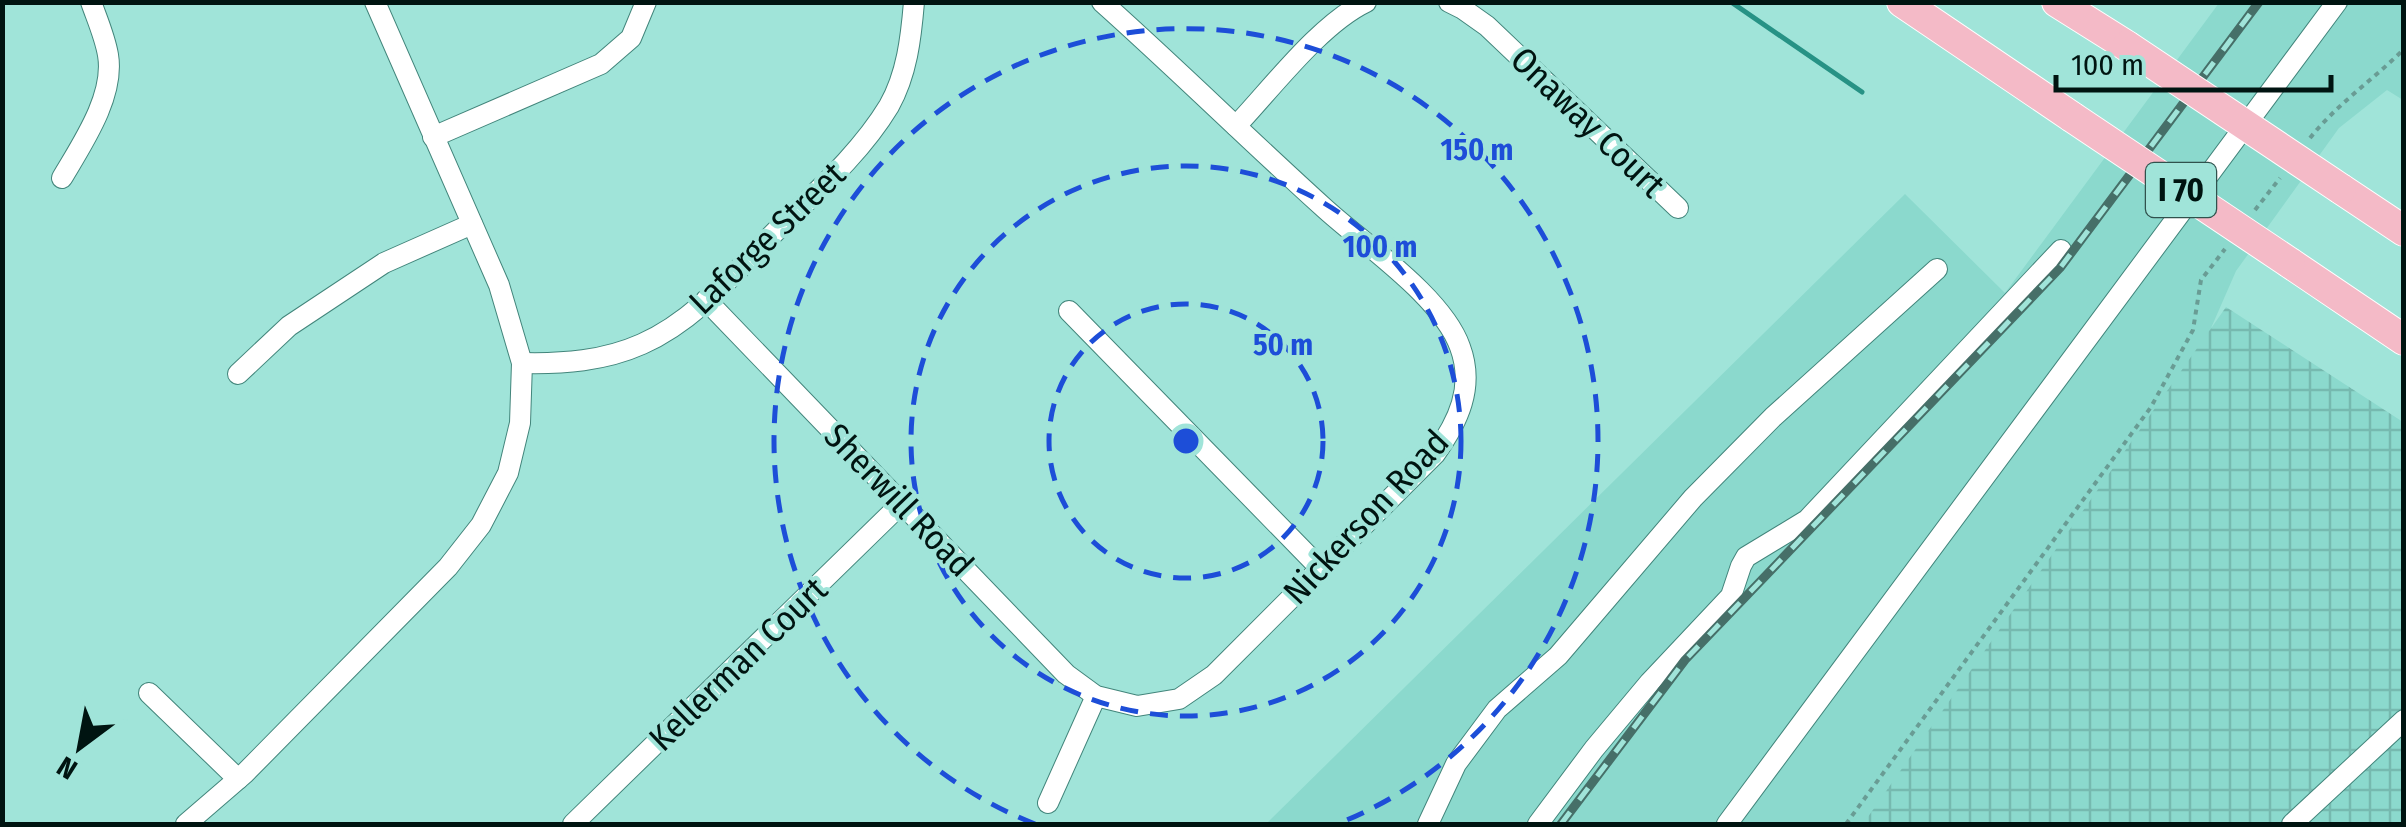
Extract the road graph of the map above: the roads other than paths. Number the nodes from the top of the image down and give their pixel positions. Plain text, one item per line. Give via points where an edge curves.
1 (90, 2) edge
2 (375, 2) edge
3 (646, 2) edge
4 (914, 2) edge
5 (1102, 2) edge
6 (1366, 2) edge
7 (1449, 2) edge
8 (1902, 2) edge
9 (2057, 2) edge
10 (2068, 2) edge
11 (2337, 2) edge
12 (2127, 46) junction
13 (1236, 126) junction
14 (434, 137) junction
15 (62, 178) dead end
16 (1678, 208) dead end
17 (472, 224) junction
18 (2404, 231) edge
19 (2060, 250) dead end
20 (1938, 269) dead end
21 (706, 300) junction
22 (1069, 311) dead end
23 (2404, 340) edge
24 (522, 363) junction
25 (238, 374) dead end
26 (902, 504) junction
27 (1320, 568) junction
28 (149, 693) dead end
29 (1096, 696) junction
30 (2404, 720) edge
31 (238, 779) junction
32 (1048, 803) dead end
33 (186, 824) edge
34 (573, 824) edge
35 (1428, 824) edge
36 (1538, 824) edge
37 (1727, 824) edge
38 (2292, 824) edge

1 - 15 street via 109,58 105,93
2 - 14 street
3 - 14 street via 631,38 601,64
4 - 21 street, Laforge Street via 904,73 870,134
5 - 13 street, Nickerson Road
6 - 13 street via 1326,29
7 - 16 street, Onaway Court via 1487,26
8 - 23 highway, I 70, bridge
9 - 12 highway, I 70
10 - 12 highway
11 - 37 street
12 - 18 highway, I 70, bridge
13 - 27 street, Nickerson Road via 1432,302 1462,350 1463,406 1451,432
14 - 17 street
17 - 24 street
17 - 25 street via 384,263 290,326
19 - 36 street via 1807,520 1746,557 1731,596 1650,682
20 - 35 street via 1773,417 1693,498 1558,656 1498,709 1456,764
21 - 24 street, Laforge Street via 674,327 618,353
21 - 26 street, Sherwill Road
22 - 27 street
24 - 31 street via 520,424 508,473 481,526
26 - 29 street, Sherwill Road via 1066,674
26 - 34 street, Kellerman Court
27 - 29 street, Nickerson Road via 1214,675 1178,699 1137,706
28 - 31 street
29 - 32 street
30 - 38 street
31 - 33 street

